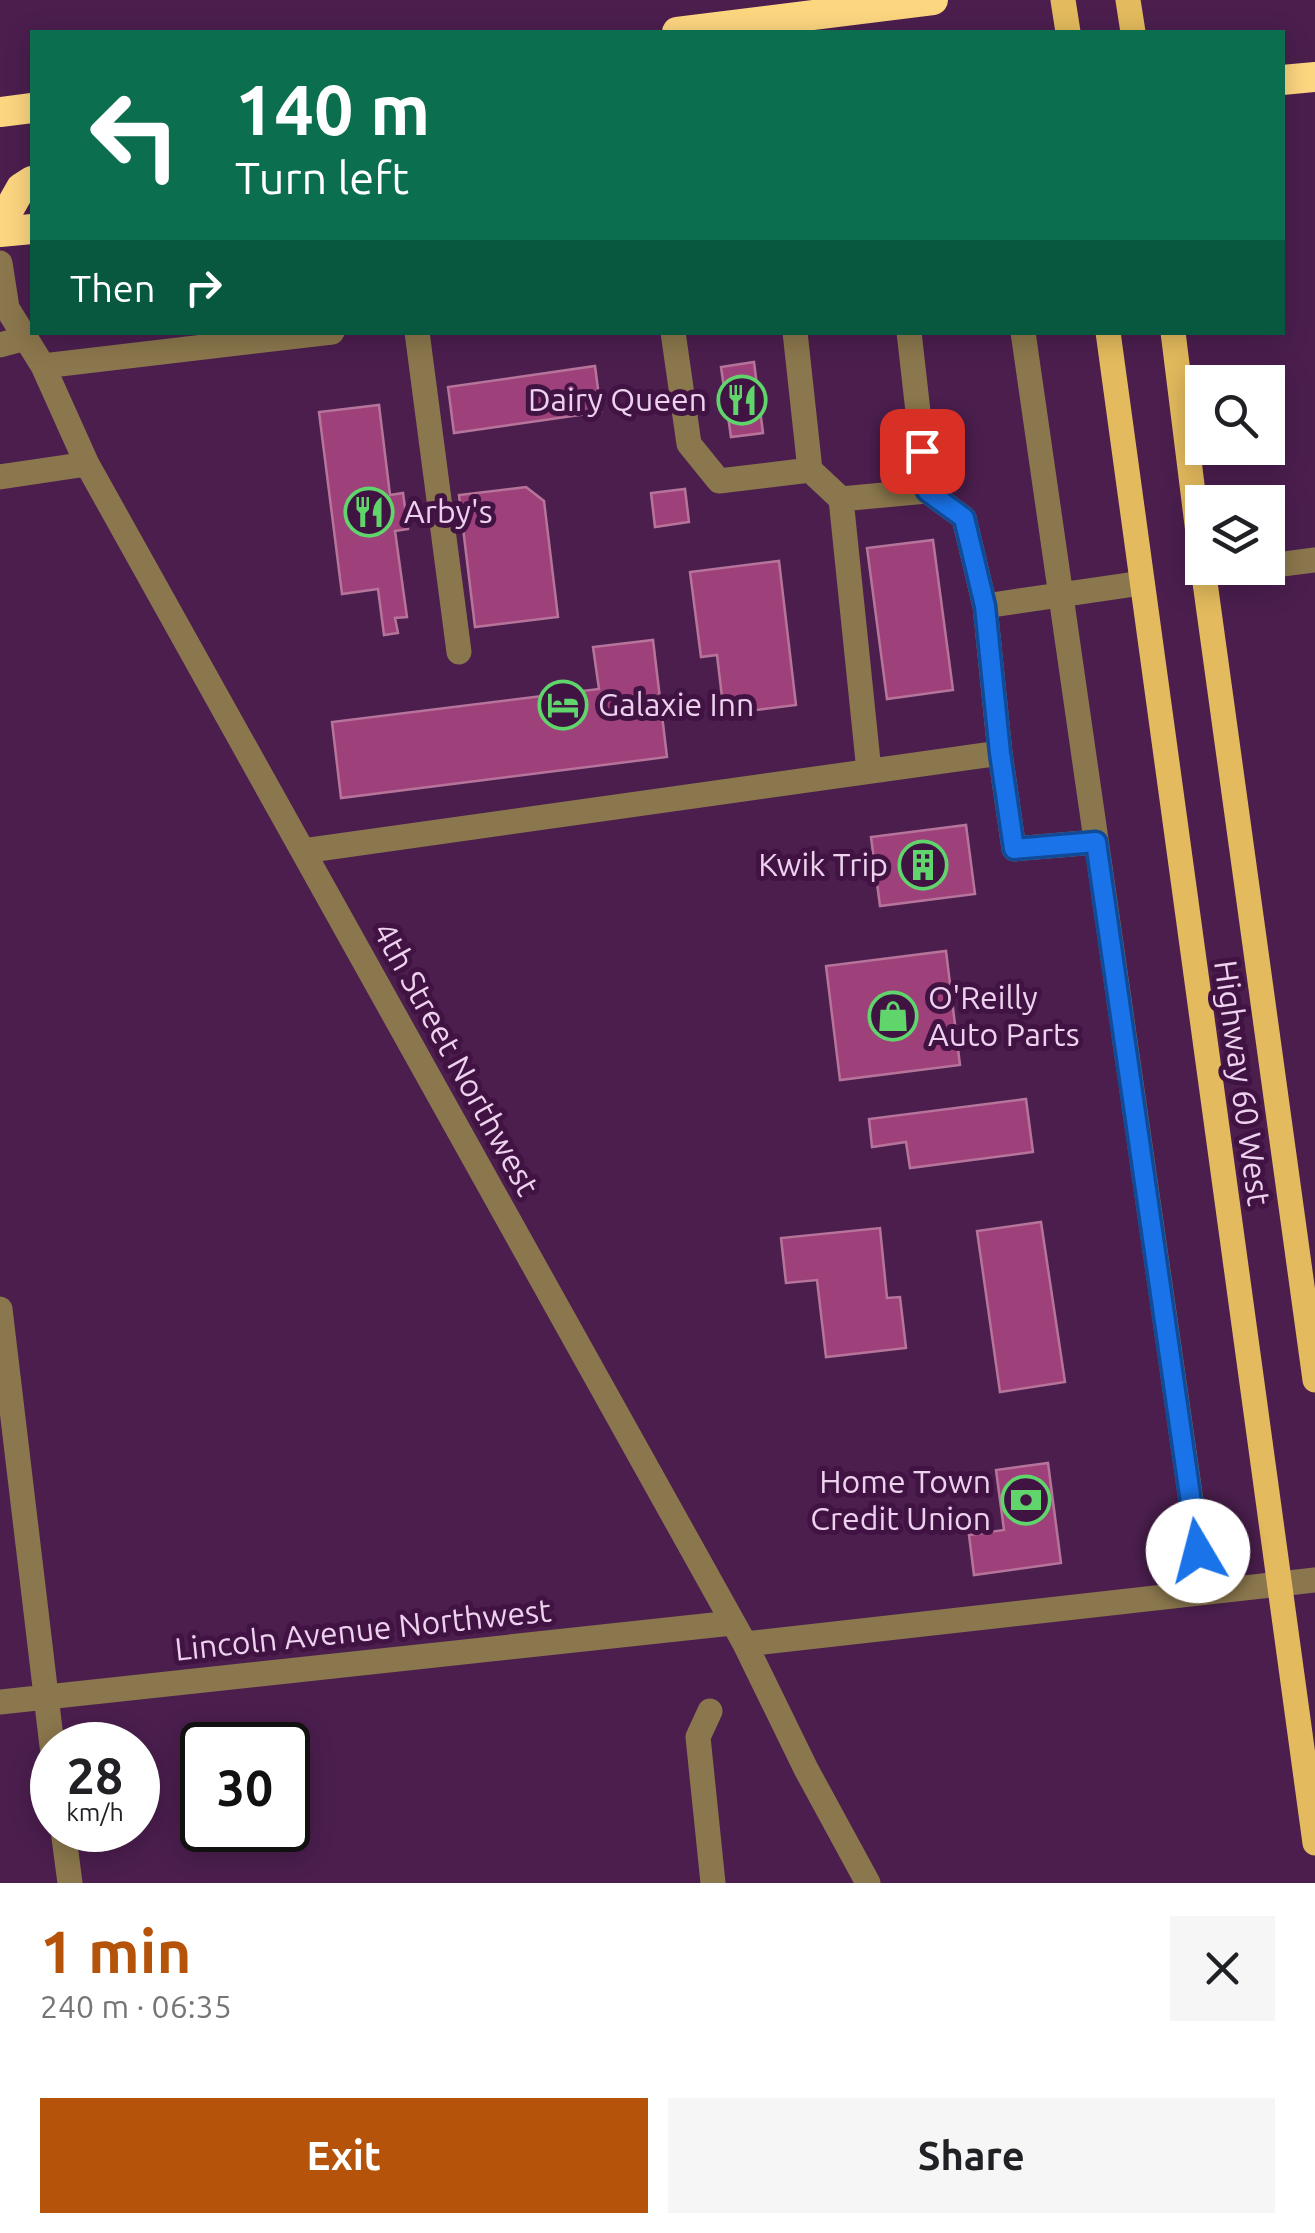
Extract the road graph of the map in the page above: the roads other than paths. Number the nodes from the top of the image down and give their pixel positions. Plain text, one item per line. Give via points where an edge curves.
1 (933, 0) edge
2 (1063, 0) edge
3 (1128, 0) edge
4 (701, 30) edge
5 (1068, 30) edge
6 (1133, 30) edge
7 (1315, 77) edge
8 (1285, 80) edge
9 (30, 108) edge
10 (0, 112) edge
11 (30, 182) edge
12 (0, 228) edge
13 (30, 229) edge
14 (0, 263) edge
15 (306, 335) edge
16 (417, 335) edge
17 (674, 335) edge
18 (794, 335) edge
19 (909, 335) edge
20 (1022, 335) edge
21 (1108, 335) edge
22 (1173, 335) edge
23 (26, 338) junction
24 (0, 346) edge
25 (43, 366) junction
26 (87, 464) junction
27 (810, 470) junction
28 (0, 477) edge
29 (1192, 485) edge
30 (927, 491) junction
31 (841, 499) junction
32 (1315, 560) edge
33 (1285, 564) edge
34 (1142, 584) junction
35 (1205, 585) edge
36 (1061, 594) junction
37 (985, 606) junction
38 (458, 652) dead end
39 (1000, 753) junction
40 (869, 771) junction
41 (1096, 842) junction
42 (303, 851) junction
43 (0, 1309) edge
44 (1315, 1380) edge
45 (1315, 1580) edge
46 (1278, 1586) junction
47 (1204, 1591) junction
48 (739, 1633) junction
49 (46, 1696) junction
50 (0, 1702) edge
51 (710, 1711) dead end
52 (49, 1722) edge
53 (1315, 1842) edge
54 (66, 1852) edge
55 (70, 1883) edge
56 (714, 1883) edge
57 (868, 1883) edge

1 - 4 highway
2 - 5 main road
3 - 6 main road
7 - 8 highway
9 - 10 highway
11 - 12 highway
12 - 13 highway
14 - 23 street, 4th Street Northwest via 7,308
15 - 25 street
16 - 38 street
17 - 27 street via 689,444 719,481
18 - 27 street
19 - 30 street
20 - 36 street
21 - 34 main road, Highway 60 West
22 - 29 main road, Highway 60 West
23 - 24 street
23 - 25 street, 4th Street Northwest
25 - 26 street, 4th Street Northwest
26 - 28 street
26 - 42 street, 4th Street Northwest
27 - 31 street
30 - 31 street
30 - 37 street via 964,518
31 - 40 street
32 - 33 street
34 - 36 street
34 - 46 main road, Highway 60 West
35 - 44 main road, Highway 60 West
36 - 37 street
36 - 41 street
37 - 39 street
39 - 40 street
39 - 41 street via 1014,849
40 - 42 street
41 - 47 street
42 - 48 street, 4th Street Northwest
43 - 49 street
45 - 46 street, Lincoln Avenue Northwest
46 - 47 street, Lincoln Avenue Northwest
46 - 53 main road, Highway 60 West
47 - 48 street, Lincoln Avenue Northwest
48 - 49 street, Lincoln Avenue Northwest
48 - 57 street, 4th Street Northwest
49 - 50 street, Lincoln Avenue Northwest
49 - 52 street
51 - 56 street via 698,1737
54 - 55 street

